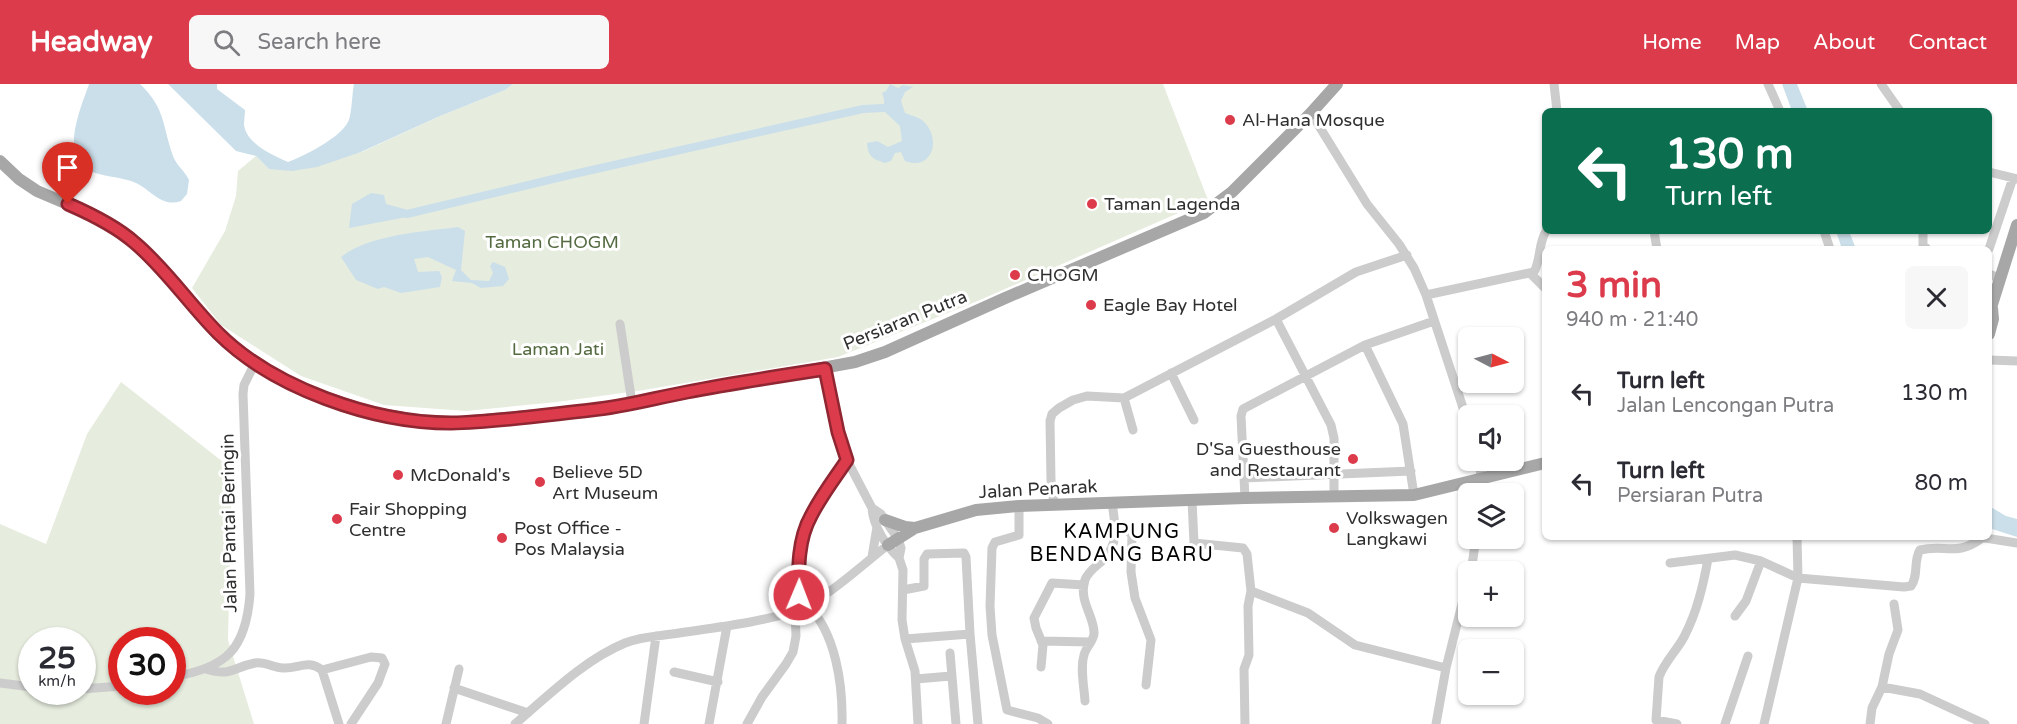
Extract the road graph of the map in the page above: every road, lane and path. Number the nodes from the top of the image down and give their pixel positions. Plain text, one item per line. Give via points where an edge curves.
1 (1554, 84) edge
2 (1768, 84) edge
3 (1881, 84) edge
4 (1333, 87) edge
5 (1557, 108) edge
6 (1779, 108) edge
7 (1898, 108) edge
8 (1311, 113) junction
9 (0, 161) edge
10 (1992, 173) edge
11 (2015, 178) edge
12 (2017, 225) edge
13 (1544, 234) edge
14 (1990, 246) edge
15 (1407, 255) junction
16 (1531, 274) junction
17 (1992, 275) edge
18 (2001, 279) junction
19 (1542, 285) edge
20 (1426, 295) junction
21 (1992, 305) edge
22 (1276, 320) junction
23 (1434, 321) junction
24 (620, 324) dead end
25 (1365, 345) junction
26 (1992, 360) edge
27 (2017, 361) edge
28 (255, 363) junction
29 (825, 369) junction
30 (1171, 373) junction
31 (1306, 377) junction
32 (1124, 398) junction
33 (632, 403) junction
34 (1462, 405) edge
35 (1194, 420) dead end
36 (1133, 430) dead end
37 (847, 460) junction
38 (1542, 464) edge
39 (1411, 471) junction
40 (1480, 471) edge
41 (1333, 475) junction
42 (1244, 478) junction
43 (1482, 479) junction
44 (1481, 483) edge
45 (1414, 495) junction
46 (1334, 497) junction
47 (1245, 498) junction
48 (1191, 500) junction
49 (1113, 503) junction
50 (1019, 506) junction
51 (1054, 506) junction
52 (881, 523) junction
53 (915, 528) junction
54 (1116, 529) junction
55 (1992, 539) edge
56 (1797, 540) edge
57 (1977, 540) edge
58 (893, 542) junction
59 (2017, 543) edge
60 (872, 557) junction
61 (1708, 559) junction
62 (1761, 561) junction
63 (1670, 563) dead end
64 (1798, 578) junction
65 (1084, 585) junction
66 (903, 590) junction
67 (1251, 591) junction
68 (1894, 604) dead end
69 (801, 608) junction
70 (1735, 616) dead end
71 (1458, 620) edge
72 (727, 626) junction
73 (970, 634) junction
74 (656, 636) junction
75 (905, 639) junction
76 (1041, 641) junction
77 (1091, 642) junction
78 (950, 653) dead end
79 (1748, 656) dead end
80 (1041, 667) dead end
81 (1446, 668) junction
82 (206, 669) junction
83 (459, 669) dead end
84 (322, 670) junction
85 (674, 672) dead end
86 (186, 674) edge
87 (951, 676) junction
88 (916, 680) junction
89 (718, 682) junction
90 (0, 683) edge
91 (18, 685) edge
92 (1146, 685) dead end
93 (1882, 687) junction
94 (454, 688) junction
95 (1085, 701) dead end
96 (528, 713) junction
97 (339, 724) edge
98 (351, 724) edge
99 (446, 724) edge
100 (515, 724) edge
101 (644, 724) edge
102 (709, 724) edge
103 (747, 724) edge
104 (842, 724) edge
105 (918, 724) edge
106 (956, 724) edge
107 (978, 724) edge
108 (1048, 724) edge
109 (1245, 724) edge
110 (1436, 724) edge
111 (1677, 724) edge
112 (1725, 724) edge
113 (1764, 724) edge
114 (1870, 724) edge
115 (1985, 724) edge

1 - 5 street
2 - 6 street
3 - 7 street
4 - 8 main road, Persiaran Putra
8 - 15 street via 1367,204
8 - 29 main road, Persiaran Putra via 1232,192 1204,213 885,351
9 - 28 main road, Persiaran Putra via 37,191 84,211 136,243 220,335
10 - 11 street
11 - 14 street
12 - 18 main road
13 - 16 street via 1537,267
15 - 20 street
15 - 22 street via 1356,272
16 - 19 street
16 - 20 street
17 - 18 street
18 - 21 main road
20 - 23 street
22 - 30 street
22 - 31 street
23 - 25 street
23 - 34 street
24 - 33 street
25 - 31 street
25 - 39 street via 1403,424
26 - 27 street
28 - 33 main road, Persiaran Putra via 341,403 420,421 498,419
28 - 82 street, Jalan Pantai Beringin via 243,394 249,611 233,649 217,665
29 - 33 main road, Persiaran Putra
29 - 37 street
30 - 32 street
30 - 35 street
31 - 41 street via 1331,425
31 - 42 street via 1243,409
32 - 36 street
32 - 51 street via 1087,396 1052,414
37 - 52 street via 872,508 881,514
37 - 69 street via 810,516 805,531 798,573
38 - 43 main road, Jalan Penarak
39 - 41 street
39 - 45 street
40 - 43 street
41 - 42 street
41 - 46 street
42 - 47 street
43 - 44 street
43 - 45 main road, Jalan Penarak
45 - 46 main road, Jalan Penarak
46 - 47 main road, Jalan Penarak
47 - 48 main road, Jalan Penarak
48 - 49 main road, Jalan Penarak
48 - 67 street via 1194,543 1243,548
49 - 51 main road, Jalan Penarak
49 - 54 street
50 - 51 main road, Jalan Penarak
50 - 53 main road, Jalan Penarak via 976,510
50 - 108 street via 1019,535 995,542 992,548 992,635 1007,710
52 - 53 main road
52 - 58 street
52 - 60 street
53 - 58 main road, Jalan Penarak
54 - 65 street via 1111,550
54 - 92 street via 1132,535 1135,598 1151,640
55 - 59 street
56 - 64 street
57 - 64 street via 1962,549 1920,550 1916,580 1911,586
58 - 60 street, Jalan Penarak
58 - 66 street via 903,570
60 - 69 street, Jalan Penarak
61 - 62 street via 1736,555
61 - 63 street
61 - 111 street via 1696,611 1659,677 1656,720
62 - 64 street
62 - 70 street via 1746,601
64 - 113 street
65 - 76 street via 1052,583 1034,618
65 - 77 street via 1094,631
66 - 73 street via 924,586 927,554 964,552
66 - 75 street
67 - 81 street via 1308,613 1355,645
67 - 109 street via 1249,655 1244,669
68 - 93 street via 1898,630 1888,654
69 - 72 street, Jalan Penarak
69 - 103 street via 793,652
69 - 104 street via 822,621 833,647
71 - 81 street
72 - 74 street, Jalan Penarak
72 - 89 street
73 - 75 street
73 - 107 street
74 - 96 street, Jalan Penarak via 613,649
74 - 101 street
75 - 88 street
76 - 77 street
76 - 80 street
77 - 95 street via 1082,662
78 - 87 street
79 - 112 street
81 - 110 street
82 - 84 street via 225,673 259,662 286,669 316,665
82 - 86 street, Jalan Pantai Beringin
83 - 94 street
84 - 97 street
84 - 98 street via 371,657 382,658 385,664 378,683
85 - 89 street
87 - 88 street
87 - 106 street
88 - 105 street
89 - 102 street
90 - 91 street
93 - 114 street via 1872,708
93 - 115 street via 1920,694
94 - 96 street
94 - 99 street
96 - 100 street, Jalan Penarak

